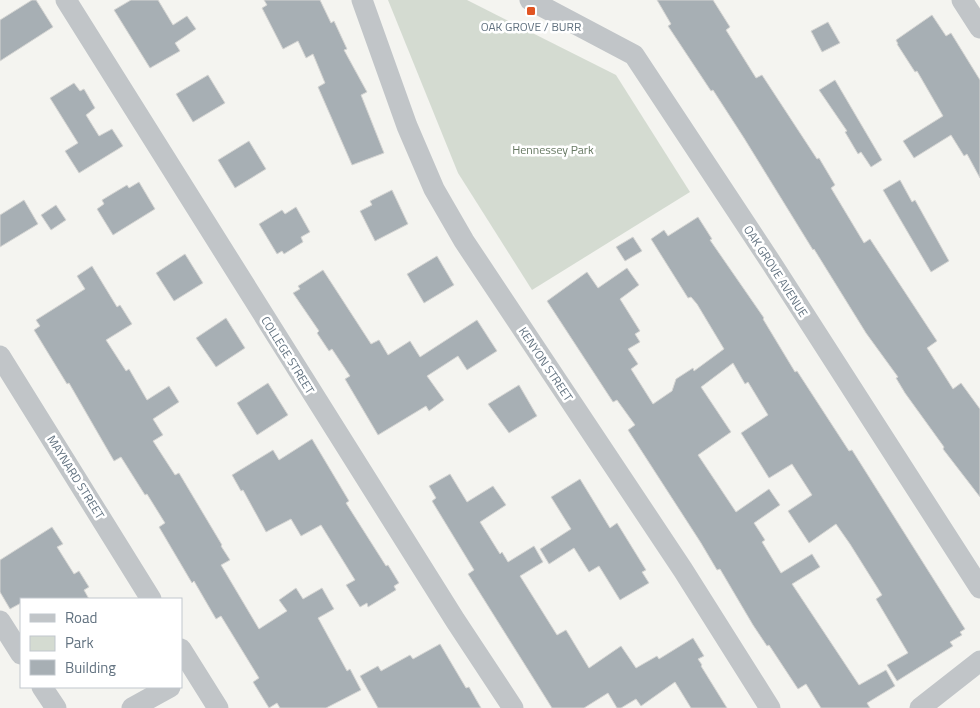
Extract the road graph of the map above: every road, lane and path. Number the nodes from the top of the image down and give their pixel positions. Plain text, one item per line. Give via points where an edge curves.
1 (66, 0) edge
2 (362, 0) edge
3 (530, 0) edge
4 (962, 0) edge
5 (980, 28) edge
6 (0, 356) edge
7 (980, 588) edge
8 (149, 598) edge
9 (0, 621) edge
10 (20, 652) edge
11 (182, 653) edge
12 (980, 661) edge
13 (188, 676) edge
14 (43, 688) edge
15 (168, 688) edge
16 (56, 708) edge
17 (132, 708) edge
18 (218, 708) edge
19 (513, 708) edge
20 (770, 708) edge
21 (920, 708) edge

1 - 19 street, COLLEGE STREET
2 - 20 street, KENYON STREET via 407,126 434,188 464,241 683,570
3 - 7 street, OAK GROVE AVENUE via 634,55
4 - 5 street
6 - 8 street, MAYNARD STREET
9 - 10 street
11 - 13 street
12 - 21 street
13 - 18 street
14 - 16 street
15 - 17 street

